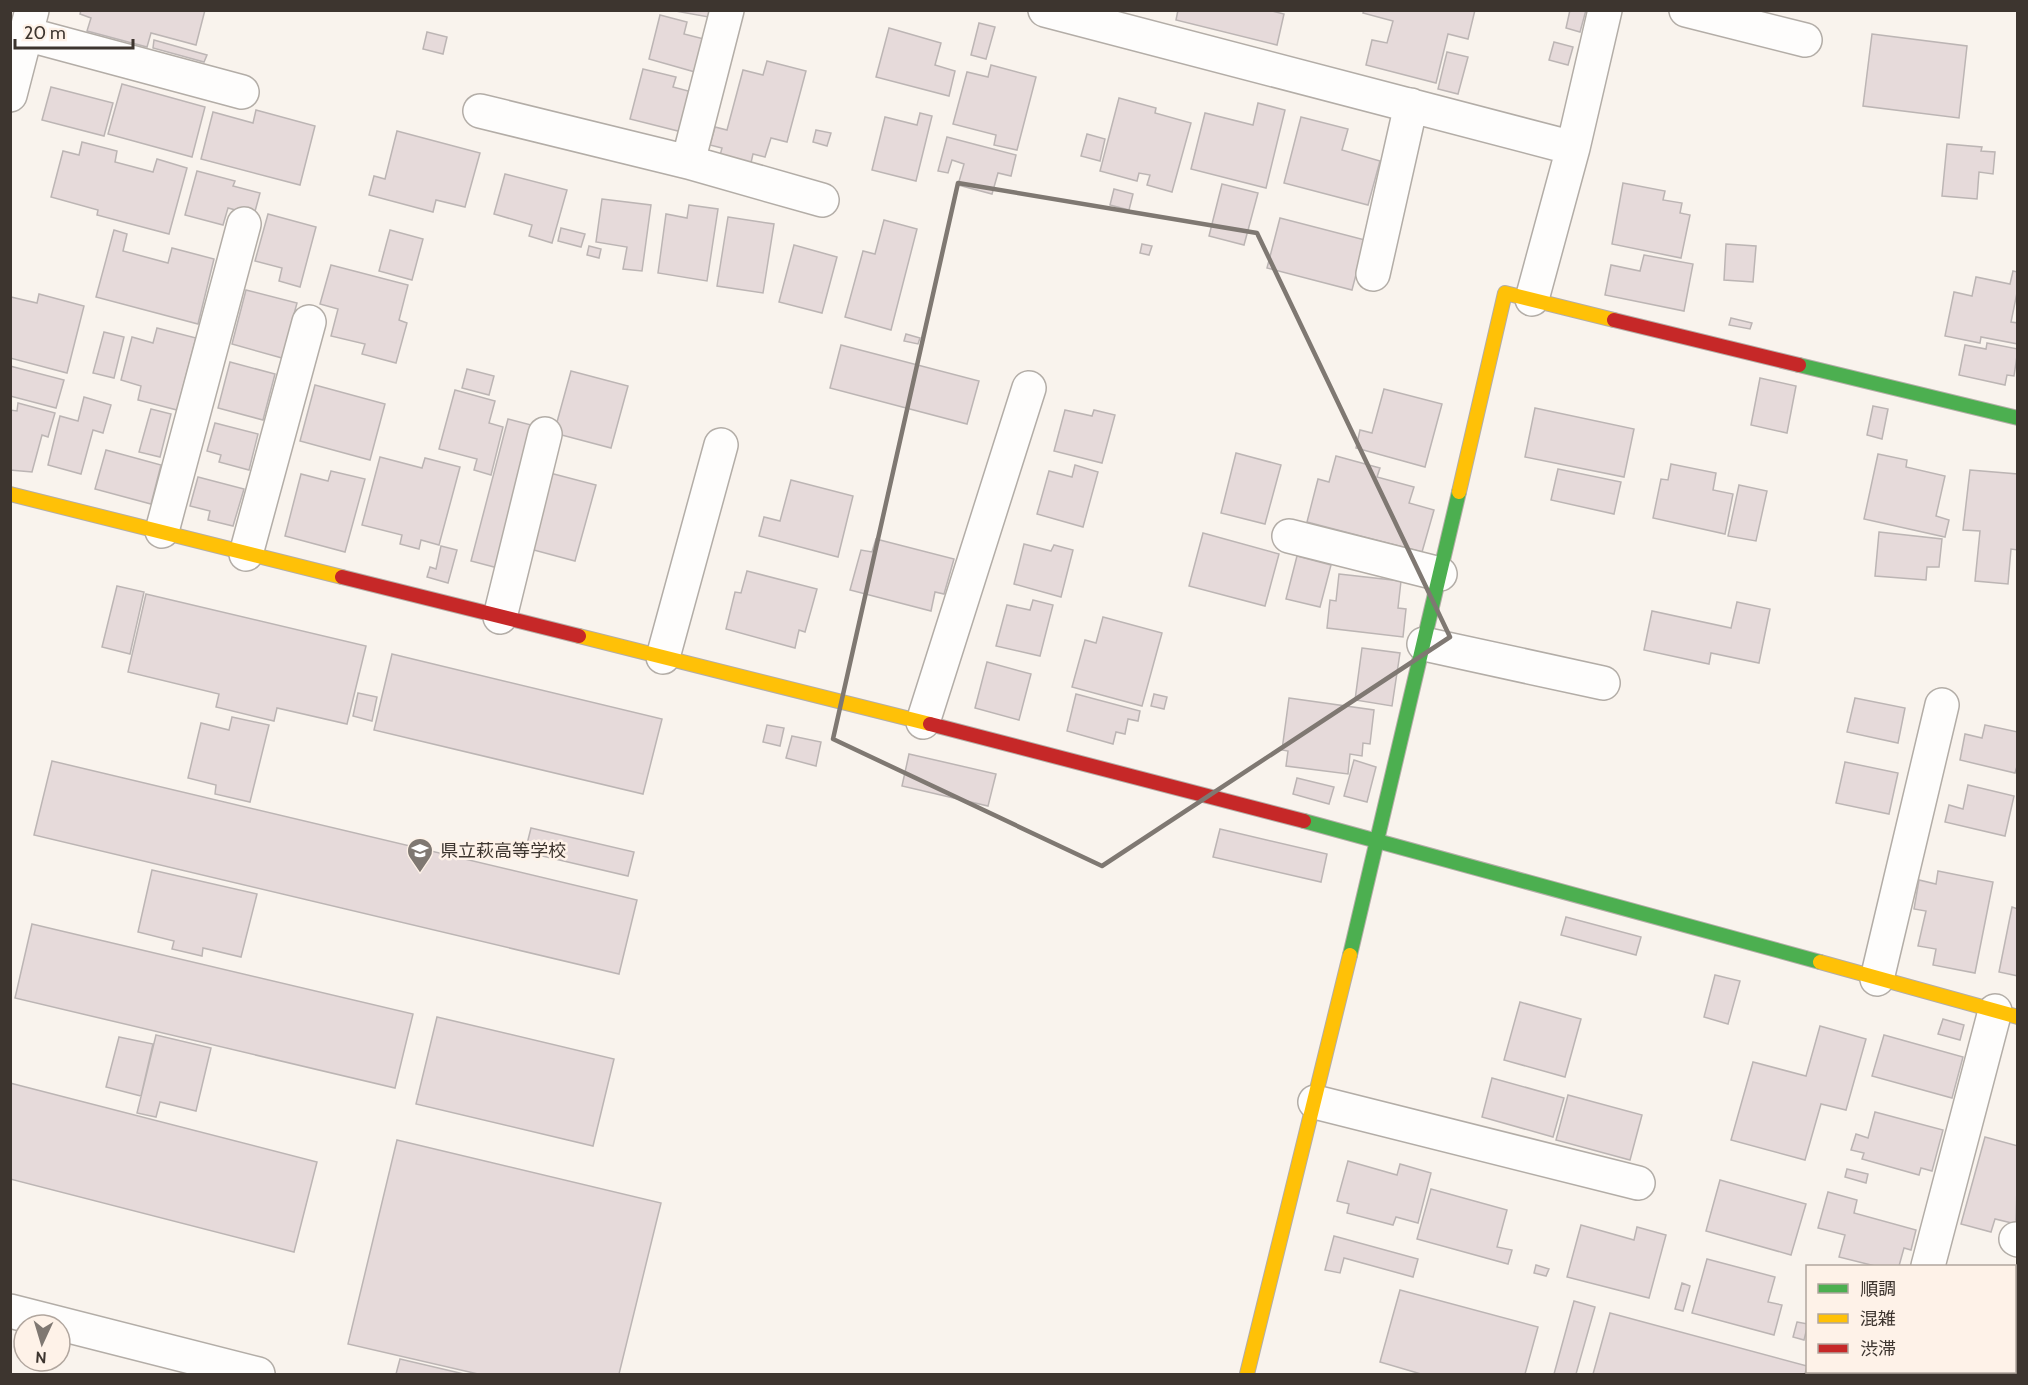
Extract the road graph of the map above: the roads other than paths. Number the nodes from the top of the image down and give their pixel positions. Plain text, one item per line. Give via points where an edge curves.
1 (728, 10) edge
2 (1046, 10) edge
3 (1605, 10) edge
4 (1686, 10) edge
5 (29, 22) edge
6 (1805, 40) dead end
7 (242, 92) dead end
8 (10, 95) edge
9 (1411, 105) junction
10 (480, 111) dead end
11 (1573, 148) junction
12 (688, 162) junction
13 (822, 200) dead end
14 (244, 224) dead end
15 (1373, 274) dead end
16 (1532, 299) junction
17 (309, 322) dead end
18 (1029, 388) dead end
19 (2018, 418) edge
20 (545, 434) dead end
21 (721, 445) dead end
22 (10, 494) edge
23 (162, 531) junction
24 (1289, 536) dead end
25 (246, 554) junction
26 (1440, 574) junction
27 (500, 617) junction
28 (1424, 644) junction
29 (663, 657) junction
30 (1603, 683) dead end
31 (1942, 705) dead end
32 (924, 722) junction
33 (1378, 840) junction
34 (1877, 979) junction
35 (2006, 1014) edge
36 (1315, 1102) junction
37 (1638, 1183) dead end
38 (1928, 1265) edge
39 (10, 1311) edge
40 (175, 1364) edge
41 (258, 1374) edge
42 (1247, 1374) edge

1 - 12 street
2 - 9 street
3 - 11 street
4 - 6 street
5 - 7 street
5 - 8 street
9 - 11 street
9 - 15 street
10 - 12 street
11 - 16 street
12 - 13 street
14 - 23 street
16 - 19 street
16 - 26 street via 1505,293
17 - 25 street
18 - 32 street
20 - 27 street
21 - 29 street
22 - 23 street
23 - 25 street
24 - 26 street
25 - 27 street
26 - 28 street
27 - 29 street
28 - 30 street
28 - 33 street
29 - 32 street
31 - 34 street
32 - 33 street
33 - 34 street
33 - 36 street
34 - 35 street
35 - 38 street
36 - 37 street
36 - 42 street
39 - 40 street
40 - 41 street

